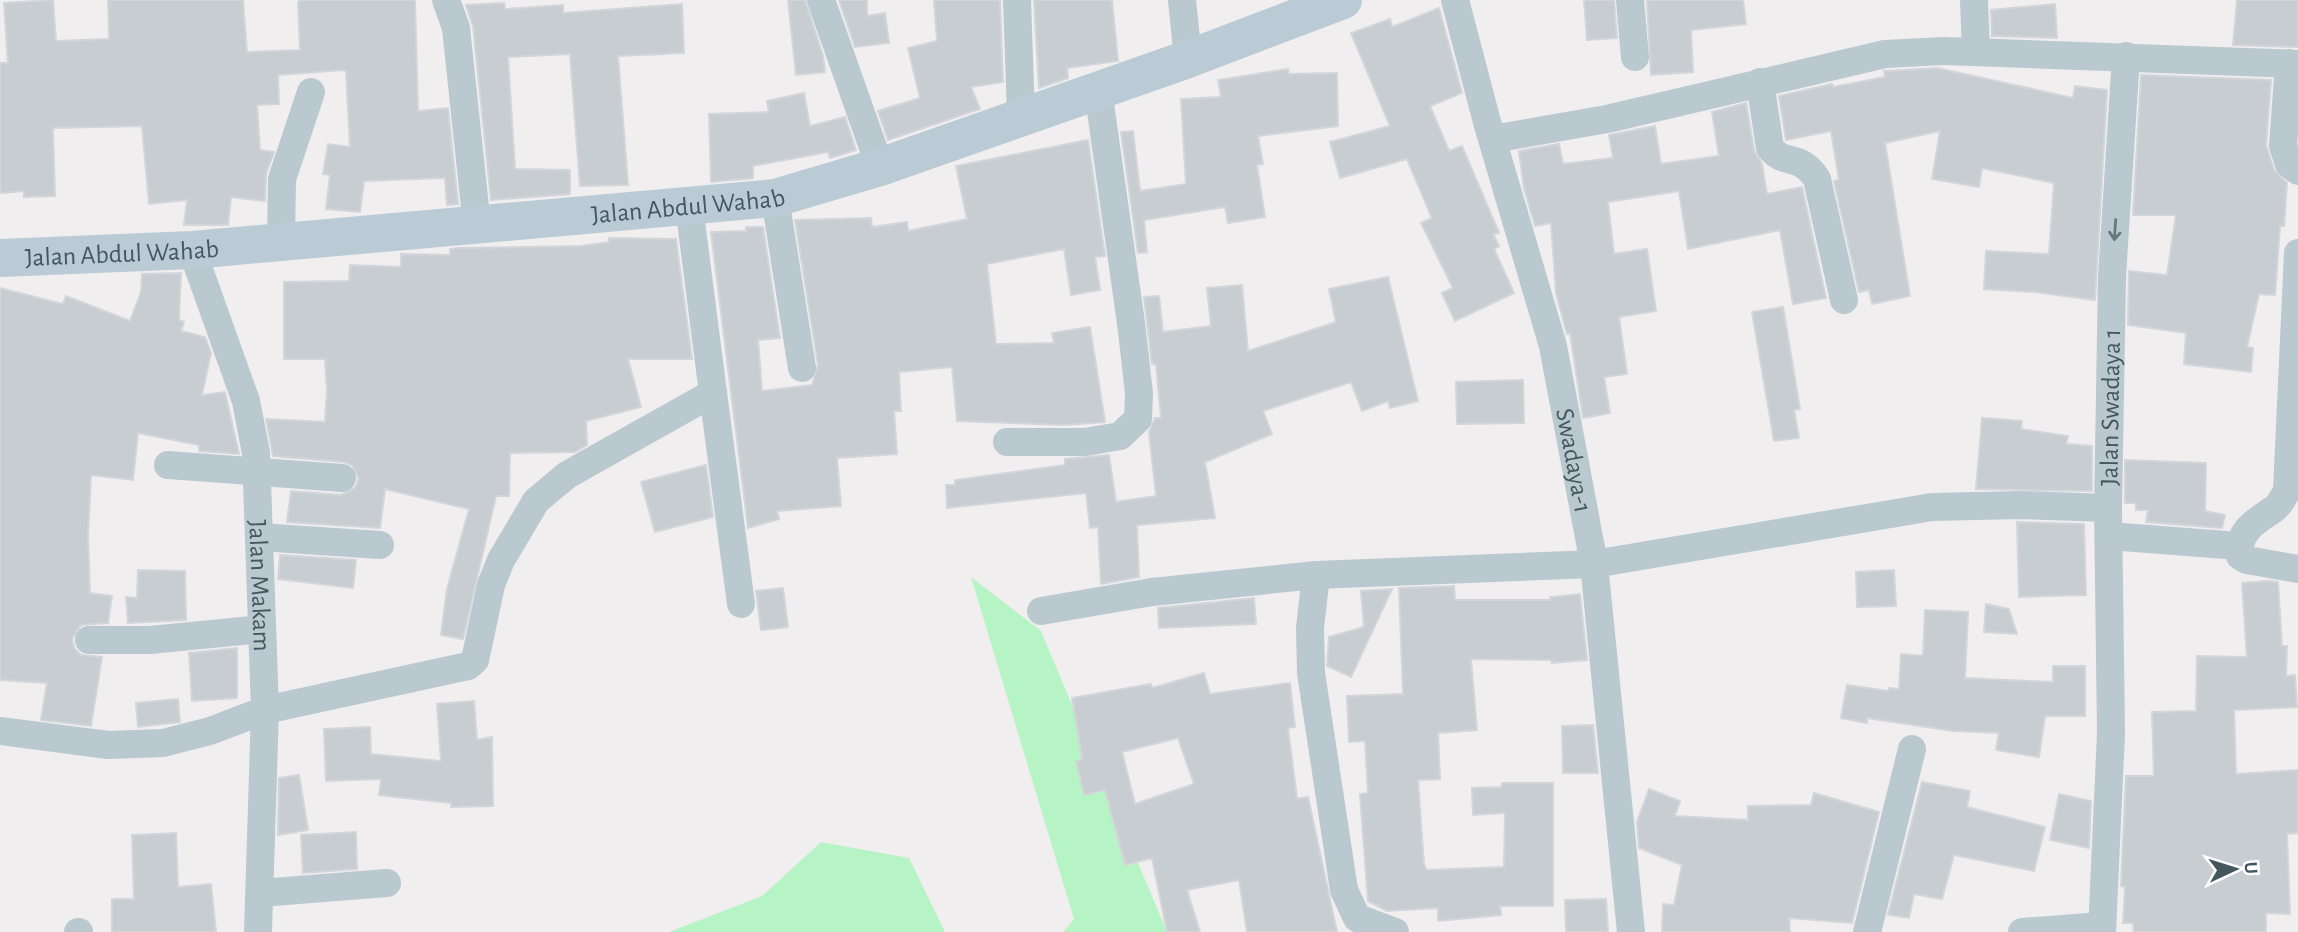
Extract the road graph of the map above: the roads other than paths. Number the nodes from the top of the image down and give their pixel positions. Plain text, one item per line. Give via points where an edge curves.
1 (446, 0) edge
2 (821, 0) edge
3 (1017, 0) edge
4 (1182, 0) edge
5 (1343, 0) edge
6 (1455, 0) edge
7 (1630, 0) edge
8 (1973, 0) edge
9 (1976, 52) junction
10 (2126, 56) junction
11 (1635, 57) dead end
12 (1188, 59) junction
13 (2293, 63) edge
14 (1760, 82) junction
15 (1098, 90) junction
16 (311, 92) dead end
17 (1021, 116) junction
18 (1490, 131) junction
19 (880, 167) junction
20 (2298, 171) edge
21 (775, 198) junction
22 (689, 206) junction
23 (477, 226) junction
24 (281, 242) junction
25 (192, 250) junction
26 (2298, 253) edge
27 (0, 258) edge
28 (1844, 300) dead end
29 (802, 368) dead end
30 (713, 393) junction
31 (1007, 442) dead end
32 (168, 465) dead end
33 (256, 471) junction
34 (342, 478) dead end
35 (2108, 508) junction
36 (2109, 536) junction
37 (259, 537) junction
38 (380, 545) dead end
39 (2239, 546) junction
40 (1594, 564) junction
41 (2298, 569) edge
42 (1316, 575) junction
43 (741, 604) dead end
44 (1041, 611) dead end
45 (262, 629) junction
46 (89, 640) dead end
47 (265, 710) junction
48 (0, 731) edge
49 (1912, 748) dead end
50 (387, 883) dead end
51 (260, 893) junction
52 (2102, 929) edge
53 (258, 932) edge
54 (1395, 932) edge
55 (1631, 932) edge
56 (1867, 932) edge
57 (2021, 932) edge

1 - 23 street via 456,28
2 - 19 street
3 - 17 street
4 - 12 street
5 - 12 street, Jalan Abdul Wahab
6 - 18 street, Swadaya-1
7 - 11 street
8 - 9 street
9 - 10 street
9 - 14 street via 1861,58
10 - 13 street
10 -> 35 street, Jalan Swadaya 1 via 2112,277
12 - 15 street, Jalan Abdul Wahab
13 - 20 street via 2283,146 2289,164
14 - 18 street via 1607,119
14 - 28 street via 1770,148 1776,156 1810,167 1817,179
15 - 17 street, Jalan Abdul Wahab
15 - 31 street via 1131,323 1138,419 1120,436 1085,442
16 - 24 street via 282,179
17 - 19 street, Jalan Abdul Wahab
18 - 40 street, Swadaya-1 via 1553,346
19 - 21 street, Jalan Abdul Wahab
21 - 22 street, Jalan Abdul Wahab
21 - 29 street
22 - 23 street, Jalan Abdul Wahab
22 - 30 street
23 - 24 street, Jalan Abdul Wahab
24 - 25 street, Jalan Abdul Wahab
25 - 27 street, Jalan Abdul Wahab
25 - 33 street, Jalan Makam via 246,401
26 - 39 street via 2287,491 2276,508 2255,519
30 - 43 street
30 - 47 street via 567,475 536,501 501,560 475,660 468,666
32 - 33 street
33 - 34 street
33 - 37 street, Jalan Makam
35 - 36 street, Jalan Swadaya 1
35 - 40 street via 1932,507
36 - 39 street
36 - 52 street, Jalan Swadaya 1 via 2111,733
37 - 38 street
37 - 45 street, Jalan Makam
39 - 41 street via 2247,561
40 - 42 street
40 - 55 street, Swadaya-1
42 - 44 street via 1152,592
42 - 54 street via 1311,673 1344,890 1357,918
45 - 46 street via 150,640
45 - 47 street, Jalan Makam
47 - 48 street via 163,743 108,745
47 - 51 street, Jalan Makam
49 - 56 street
50 - 51 street
51 - 53 street, Jalan Makam
52 - 57 street

